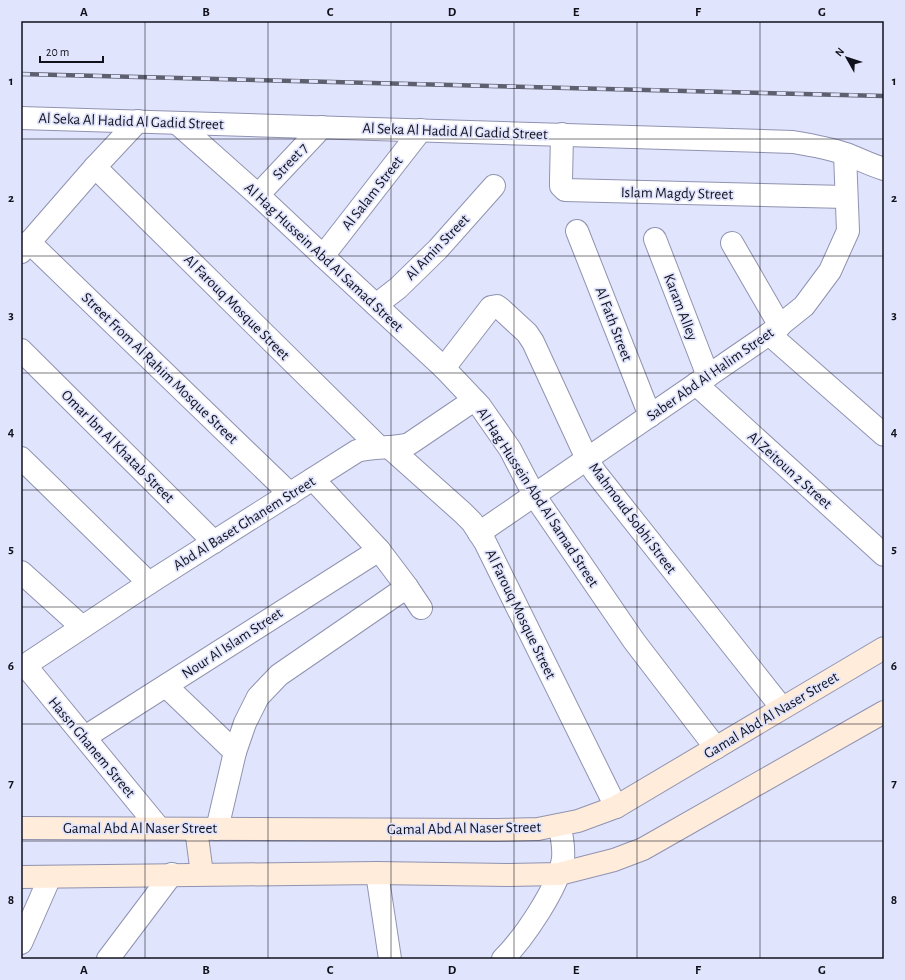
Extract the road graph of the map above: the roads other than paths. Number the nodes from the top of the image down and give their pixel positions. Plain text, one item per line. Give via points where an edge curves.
1 (21, 118) edge
2 (138, 122) junction
3 (177, 123) junction
4 (322, 127) junction
5 (421, 130) junction
6 (562, 134) junction
7 (845, 154) junction
8 (95, 167) junction
9 (884, 168) edge
10 (494, 186) dead end
11 (258, 195) junction
12 (846, 197) junction
13 (577, 231) dead end
14 (654, 239) dead end
15 (732, 243) dead end
16 (25, 247) edge
17 (323, 256) junction
18 (376, 305) junction
19 (775, 330) junction
20 (21, 350) edge
21 (444, 368) junction
22 (702, 380) junction
23 (474, 400) junction
24 (650, 416) junction
25 (884, 435) edge
26 (384, 447) junction
27 (21, 458) edge
28 (587, 459) junction
29 (313, 480) junction
30 (290, 494) junction
31 (534, 495) junction
32 (479, 533) junction
33 (214, 542) junction
34 (379, 550) junction
35 (884, 555) edge
36 (21, 572) edge
37 (149, 583) junction
38 (407, 587) junction
39 (421, 608) dead end
40 (82, 627) junction
41 (884, 648) edge
42 (23, 667) edge
43 (166, 686) junction
44 (782, 708) junction
45 (884, 712) edge
46 (84, 737) junction
47 (716, 748) junction
48 (236, 752) junction
49 (616, 807) junction
50 (559, 825) junction
51 (21, 828) edge
52 (159, 828) junction
53 (206, 829) junction
54 (377, 873) junction
55 (172, 874) junction
56 (202, 874) junction
57 (559, 874) junction
58 (21, 877) edge
59 (50, 877) junction
60 (21, 943) edge
61 (108, 959) edge
62 (390, 959) edge
63 (503, 959) edge

1 - 2 street, Al Seka Al Hadid Al Gadid Street
2 - 3 street, Al Seka Al Hadid Al Gadid Street
2 - 8 street
3 - 4 street, Al Seka Al Hadid Al Gadid Street
3 - 11 street, Al Hag Hussein Abd Al Samad Street
4 - 5 street, Al Seka Al Hadid Al Gadid Street
4 - 11 street, Street 7
5 - 6 street, Al Seka Al Hadid Al Gadid Street
5 - 17 street, Al Salam Street
6 - 7 street, Al Seka Al Hadid Al Gadid Street via 793,142 820,146
6 - 12 street, Islam Magdy Street via 561,186 564,190
7 - 9 street, Al Seka Al Hadid Al Gadid Street
7 - 12 street, Saber Abd Al Halim Street
8 - 16 street
8 - 26 street, Al Farouq Mosque Street
10 - 18 street, Al Amin Street via 428,259
11 - 17 street, Al Hag Hussein Abd Al Samad Street
12 - 19 street, Saber Abd Al Halim Street via 848,231 830,271 804,306
13 - 24 street, Al Fath Street
14 - 22 street, Karam Alley
15 - 19 street
16 - 30 street, Street From Al Rahim Mosque Street
17 - 18 street, Al Hag Hussein Abd Al Samad Street
18 - 21 street, Al Hag Hussein Abd Al Samad Street
19 - 22 street, Saber Abd Al Halim Street
19 - 25 street
20 - 33 street, Omar Ibn Al Khatab Street
21 - 23 street, Al Hag Hussein Abd Al Samad Street
21 - 28 street, Mahmoud Sobhi Street via 491,307 497,306 502,309 533,342
22 - 24 street, Saber Abd Al Halim Street
22 - 35 street, Al Zeitoun 2 Street
23 - 26 street, Abd Al Baset Ghanem Street via 408,444
23 - 31 street, Al Hag Hussein Abd Al Samad Street via 510,449
24 - 28 street, Saber Abd Al Halim Street
26 - 29 street, Abd Al Baset Ghanem Street via 357,452
26 - 32 street, Al Farouq Mosque Street via 463,513
27 - 37 street
28 - 31 street, Saber Abd Al Halim Street
28 - 44 street, Mahmoud Sobhi Street via 604,485
29 - 30 street, Abd Al Baset Ghanem Street
29 - 34 street
30 - 33 street, Abd Al Baset Ghanem Street
31 - 32 street, Saber Abd Al Halim Street
31 - 47 street, Al Hag Hussein Abd Al Samad Street via 634,641
32 - 49 street, Al Farouq Mosque Street
33 - 37 street, Abd Al Baset Ghanem Street
34 - 38 street
34 - 43 street, Nour Al Islam Street
36 - 40 street
37 - 40 street, Abd Al Baset Ghanem Street
38 - 39 street
38 - 48 street via 279,675 258,697 245,723
40 - 42 street, Abd Al Baset Ghanem Street
41 - 44 street, Gamal Abd Al Naser Street
42 - 46 street, Hassn Ghanem Street
43 - 46 street, Nour Al Islam Street
43 - 48 street
44 - 47 street, Gamal Abd Al Naser Street
45 - 57 street via 643,849 614,860
46 - 52 street, Hassn Ghanem Street
47 - 49 street, Gamal Abd Al Naser Street
48 - 53 street
49 - 50 street, Gamal Abd Al Naser Street
50 - 53 street, Gamal Abd Al Naser Street via 538,829 497,830
50 - 57 street via 563,841 563,858
51 - 52 street, Gamal Abd Al Naser Street
52 - 53 street, Gamal Abd Al Naser Street
53 - 56 street
54 - 56 street
54 - 57 street via 508,876
54 - 62 street
55 - 56 street
55 - 59 street
55 - 61 street
57 - 63 street via 554,887 525,932
58 - 59 street
59 - 60 street

